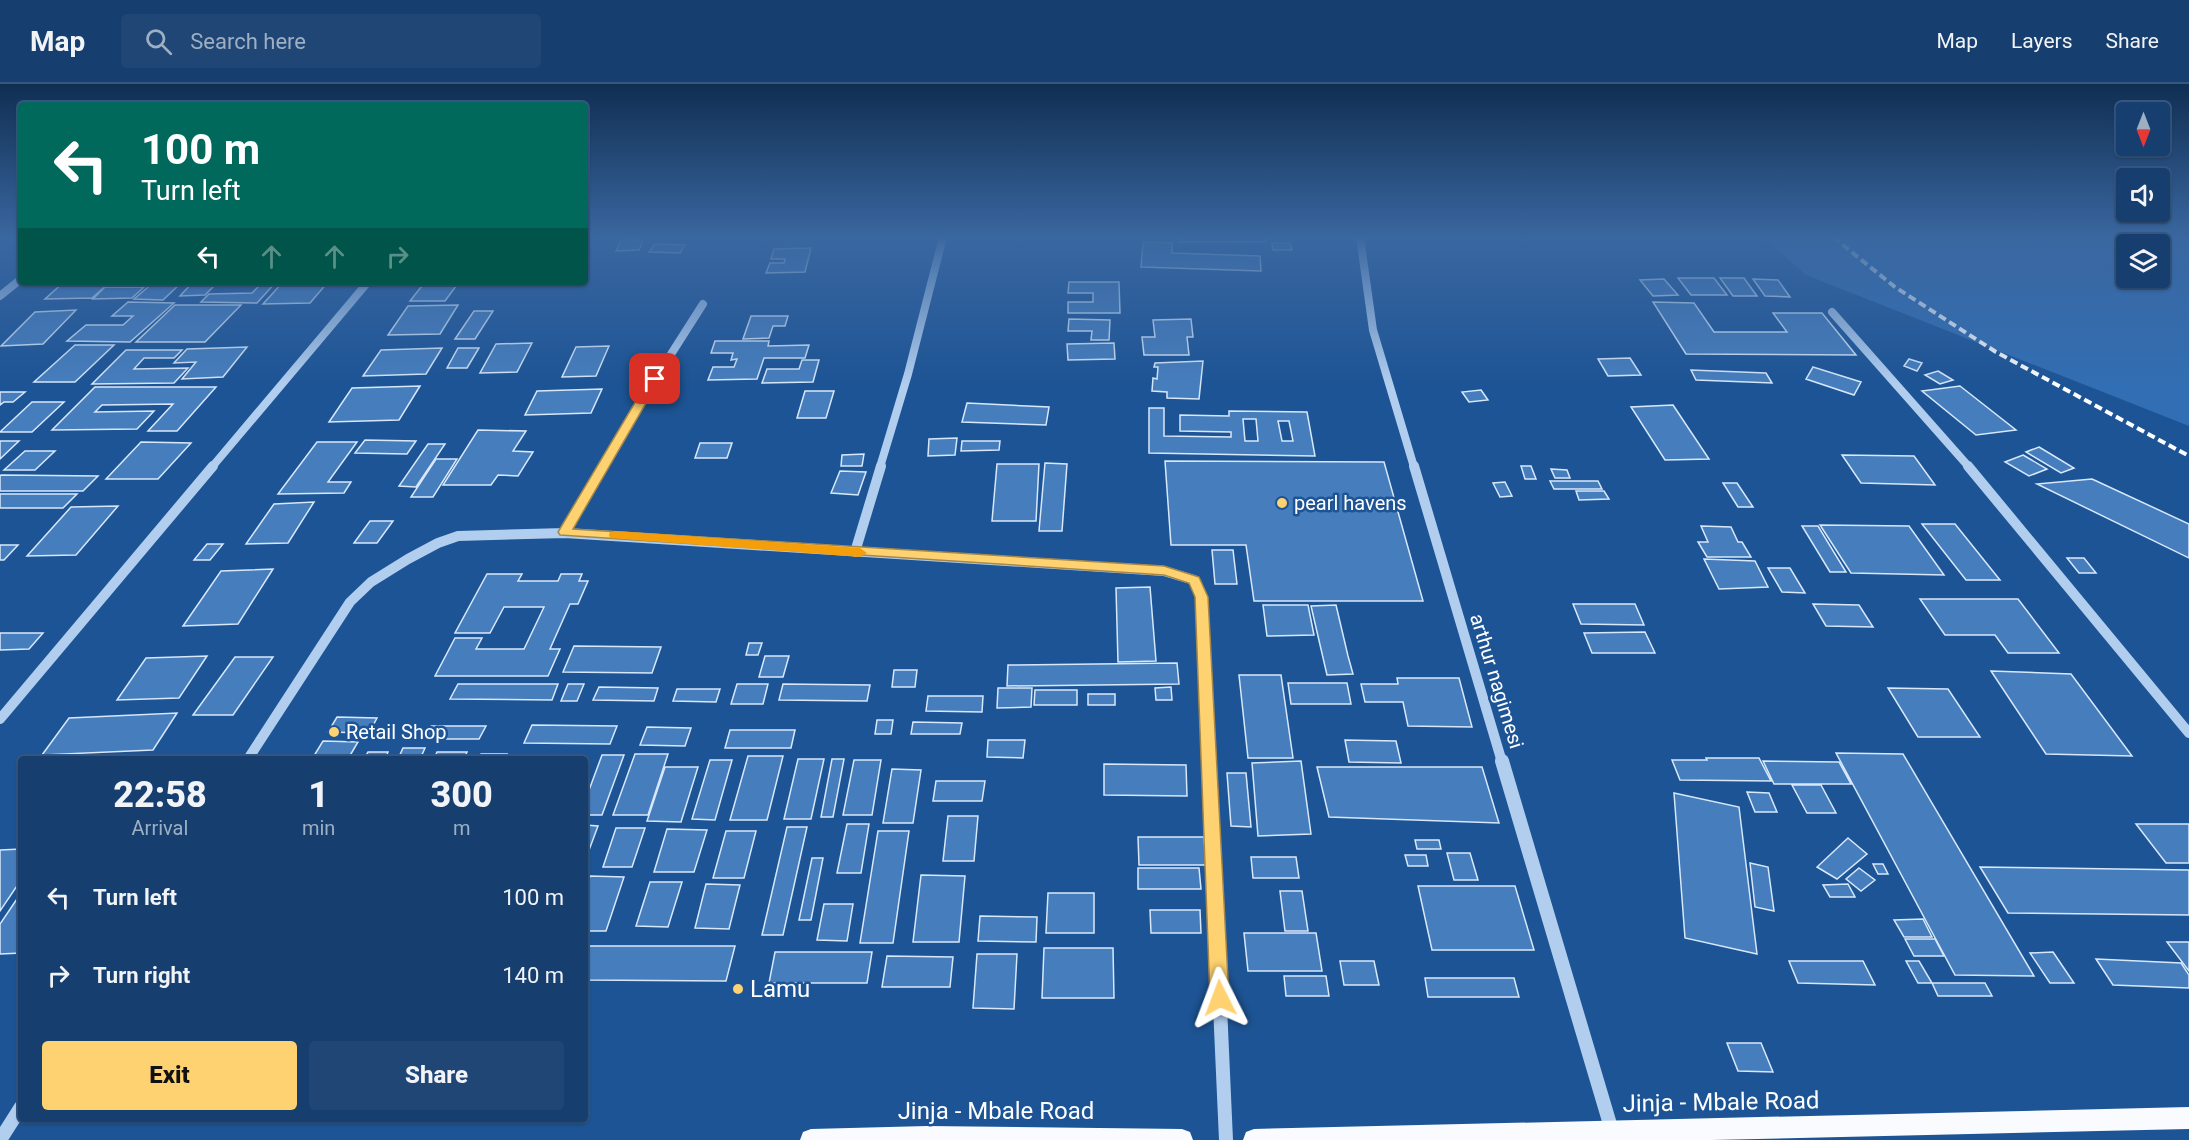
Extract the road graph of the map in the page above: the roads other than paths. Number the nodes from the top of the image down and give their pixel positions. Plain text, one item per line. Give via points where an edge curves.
1 (12, 286) edge
2 (364, 286) edge
3 (930, 286) edge
4 (1367, 286) edge
5 (0, 296) edge
6 (703, 304) dead end
7 (1832, 312) dead end
8 (565, 532) junction
9 (855, 552) junction
10 (0, 719) edge
11 (2189, 733) edge
12 (250, 756) edge
13 (18, 1112) edge
14 (2189, 1118) edge
15 (1612, 1131) junction
16 (927, 1138) edge
17 (0, 1140) edge
18 (810, 1140) edge
19 (1182, 1140) edge
20 (1226, 1140) edge
21 (1254, 1140) edge

1 - 5 street
2 - 10 street
3 - 9 street
4 - 15 street, arthur nagimesi via 1374,330
6 - 8 street via 631,417
7 - 11 street via 1980,480
8 - 9 street
8 - 12 street via 458,536 438,543 371,582 350,602
9 - 20 street via 1164,571 1194,580 1201,597
13 - 17 street
14 - 15 main road, Jinja - Mbale Road
15 - 21 main road, Jinja - Mbale Road
16 - 18 main road, Jinja - Mbale Road
16 - 19 main road, Jinja - Mbale Road

